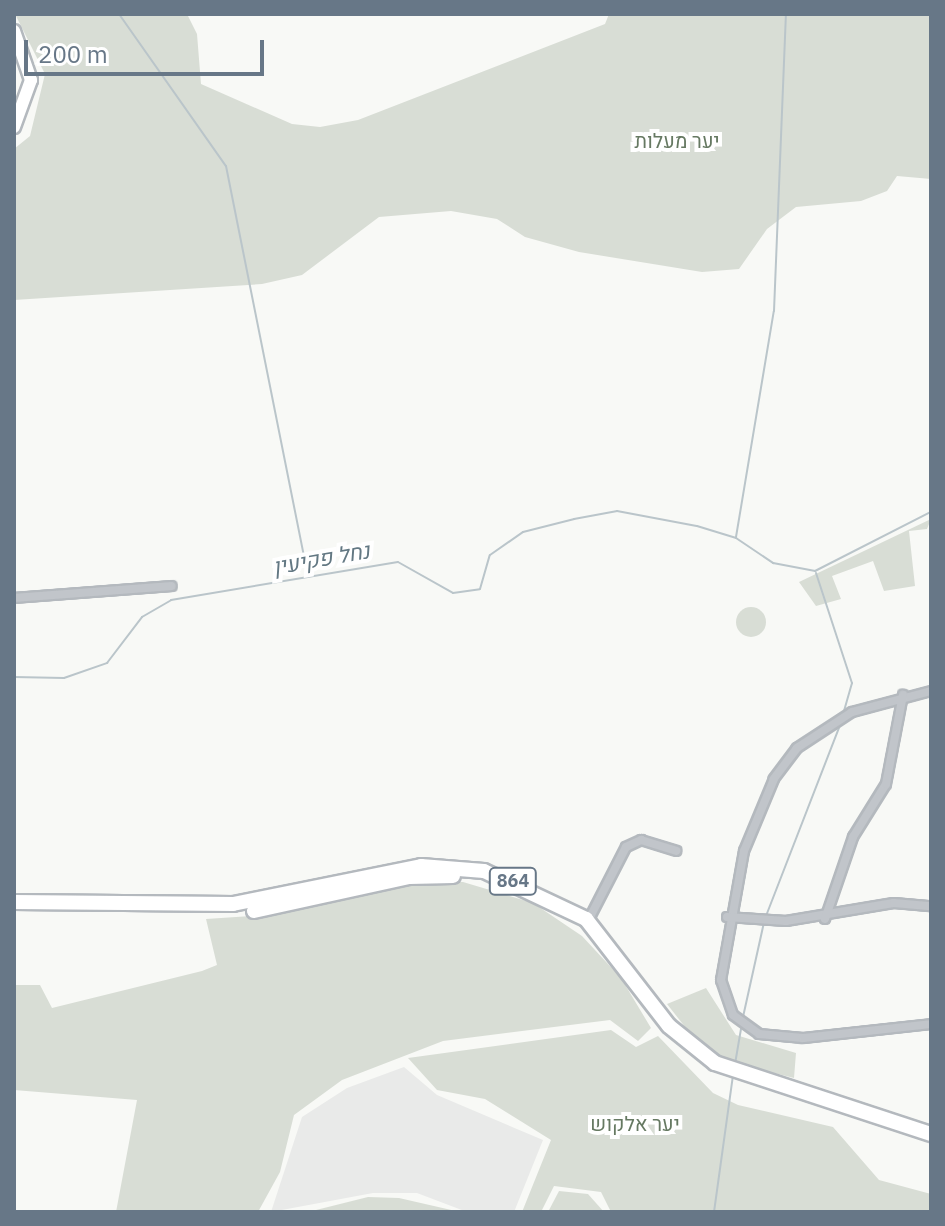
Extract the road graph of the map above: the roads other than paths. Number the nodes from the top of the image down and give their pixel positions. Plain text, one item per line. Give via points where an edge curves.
1 (14, 31) edge
2 (14, 127) edge
3 (172, 586) dead end
4 (14, 598) edge
5 (931, 691) edge
6 (903, 695) junction
7 (676, 851) dead end
8 (14, 902) edge
9 (931, 906) edge
10 (14, 912) edge
11 (727, 917) junction
12 (825, 919) junction
13 (588, 921) junction
14 (931, 1024) edge
15 (931, 1134) edge
16 (931, 1141) edge

1 - 2 main road via 31,80
3 - 4 street
5 - 6 street
6 - 11 street via 852,712 797,748 758,811
6 - 12 street via 886,784 853,837
7 - 13 street via 641,840 626,847
8 - 13 main road, 864 via 233,904 435,865 521,883
9 - 12 street via 894,903
10 - 16 main road, 864 via 226,914 418,876 495,883 586,929 652,1018 713,1070
11 - 12 street
11 - 14 street via 721,980 733,1015 759,1034 803,1038
13 - 15 main road, 864 via 659,1015 702,1055 743,1075 844,1100

